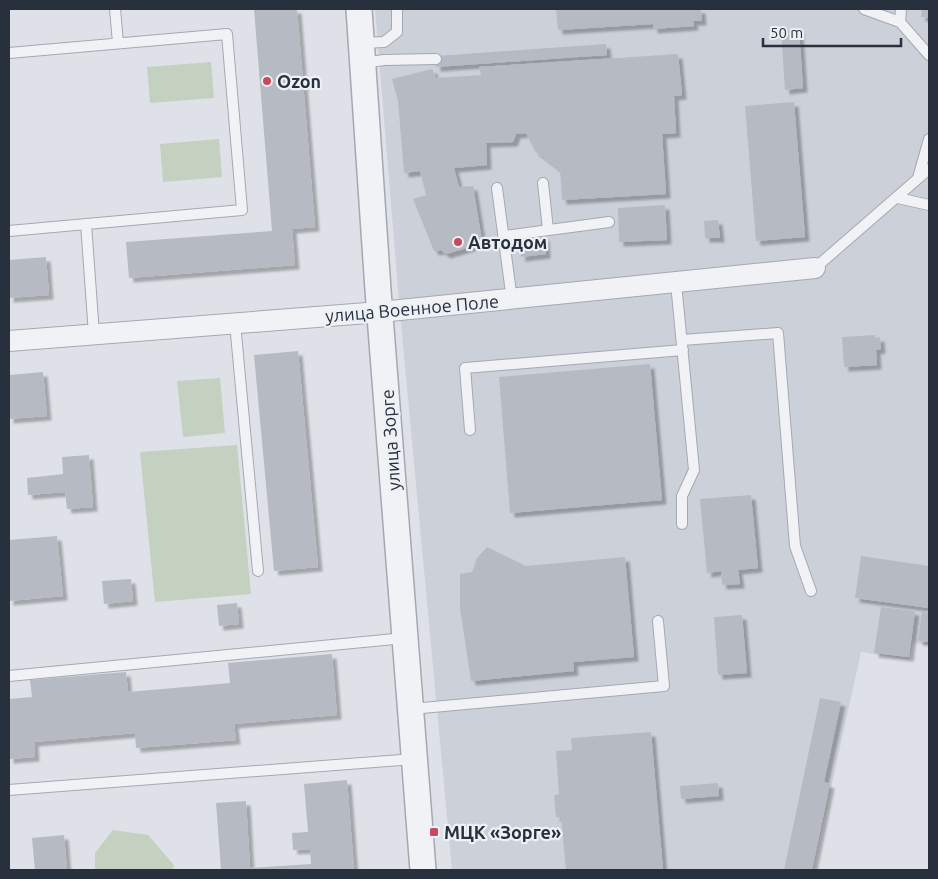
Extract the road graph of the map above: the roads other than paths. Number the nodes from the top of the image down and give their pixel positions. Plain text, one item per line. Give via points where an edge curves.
1 (115, 9) edge
2 (359, 9) edge
3 (397, 9) edge
4 (864, 9) edge
5 (901, 9) edge
6 (900, 22) junction
7 (118, 43) junction
8 (9, 53) edge
9 (362, 53) junction
10 (929, 55) edge
11 (436, 59) dead end
12 (929, 139) edge
13 (929, 169) edge
14 (918, 178) junction
15 (542, 183) dead end
16 (497, 188) dead end
17 (898, 198) junction
18 (929, 205) edge
19 (609, 222) dead end
20 (86, 224) junction
21 (9, 230) edge
22 (548, 230) junction
23 (504, 236) junction
24 (815, 268) joint
25 (676, 283) junction
26 (512, 300) junction
27 (380, 312) junction
28 (235, 323) junction
29 (94, 334) junction
30 (9, 340) edge
31 (682, 345) junction
32 (470, 430) dead end
33 (682, 524) dead end
34 (258, 571) dead end
35 (811, 591) dead end
36 (658, 621) dead end
37 (405, 638) junction
38 (9, 676) edge
39 (411, 709) junction
40 (414, 758) junction
41 (9, 790) edge
42 (423, 870) edge

1 - 7 lane
2 - 9 street, улица Зорге
3 - 9 lane via 397,32
4 - 6 lane
5 - 6 lane
6 - 10 lane
7 - 8 lane
7 - 20 lane via 227,34 242,210
9 - 11 lane via 384,60
9 - 27 street, улица Зорге
12 - 14 lane
13 - 14 lane
14 - 17 lane
15 - 22 lane
16 - 23 lane
17 - 18 lane
17 - 24 lane
19 - 22 lane
20 - 21 lane
20 - 29 lane
22 - 23 lane
23 - 26 lane
24 - 25 street, улица Военное Поле
25 - 26 street, улица Военное Поле
25 - 31 lane
26 - 27 street, улица Военное Поле
27 - 28 street, улица Военное Поле
27 - 37 street, улица Зорге
28 - 29 street, улица Военное Поле
28 - 34 lane
29 - 30 street, улица Военное Поле
31 - 32 lane via 465,368
31 - 33 lane via 694,470 682,496
31 - 35 lane via 778,333 795,546
36 - 39 lane via 664,686
37 - 38 lane
37 - 39 street, улица Зорге
39 - 40 street, улица Зорге
40 - 41 lane
40 - 42 street, улица Зорге

